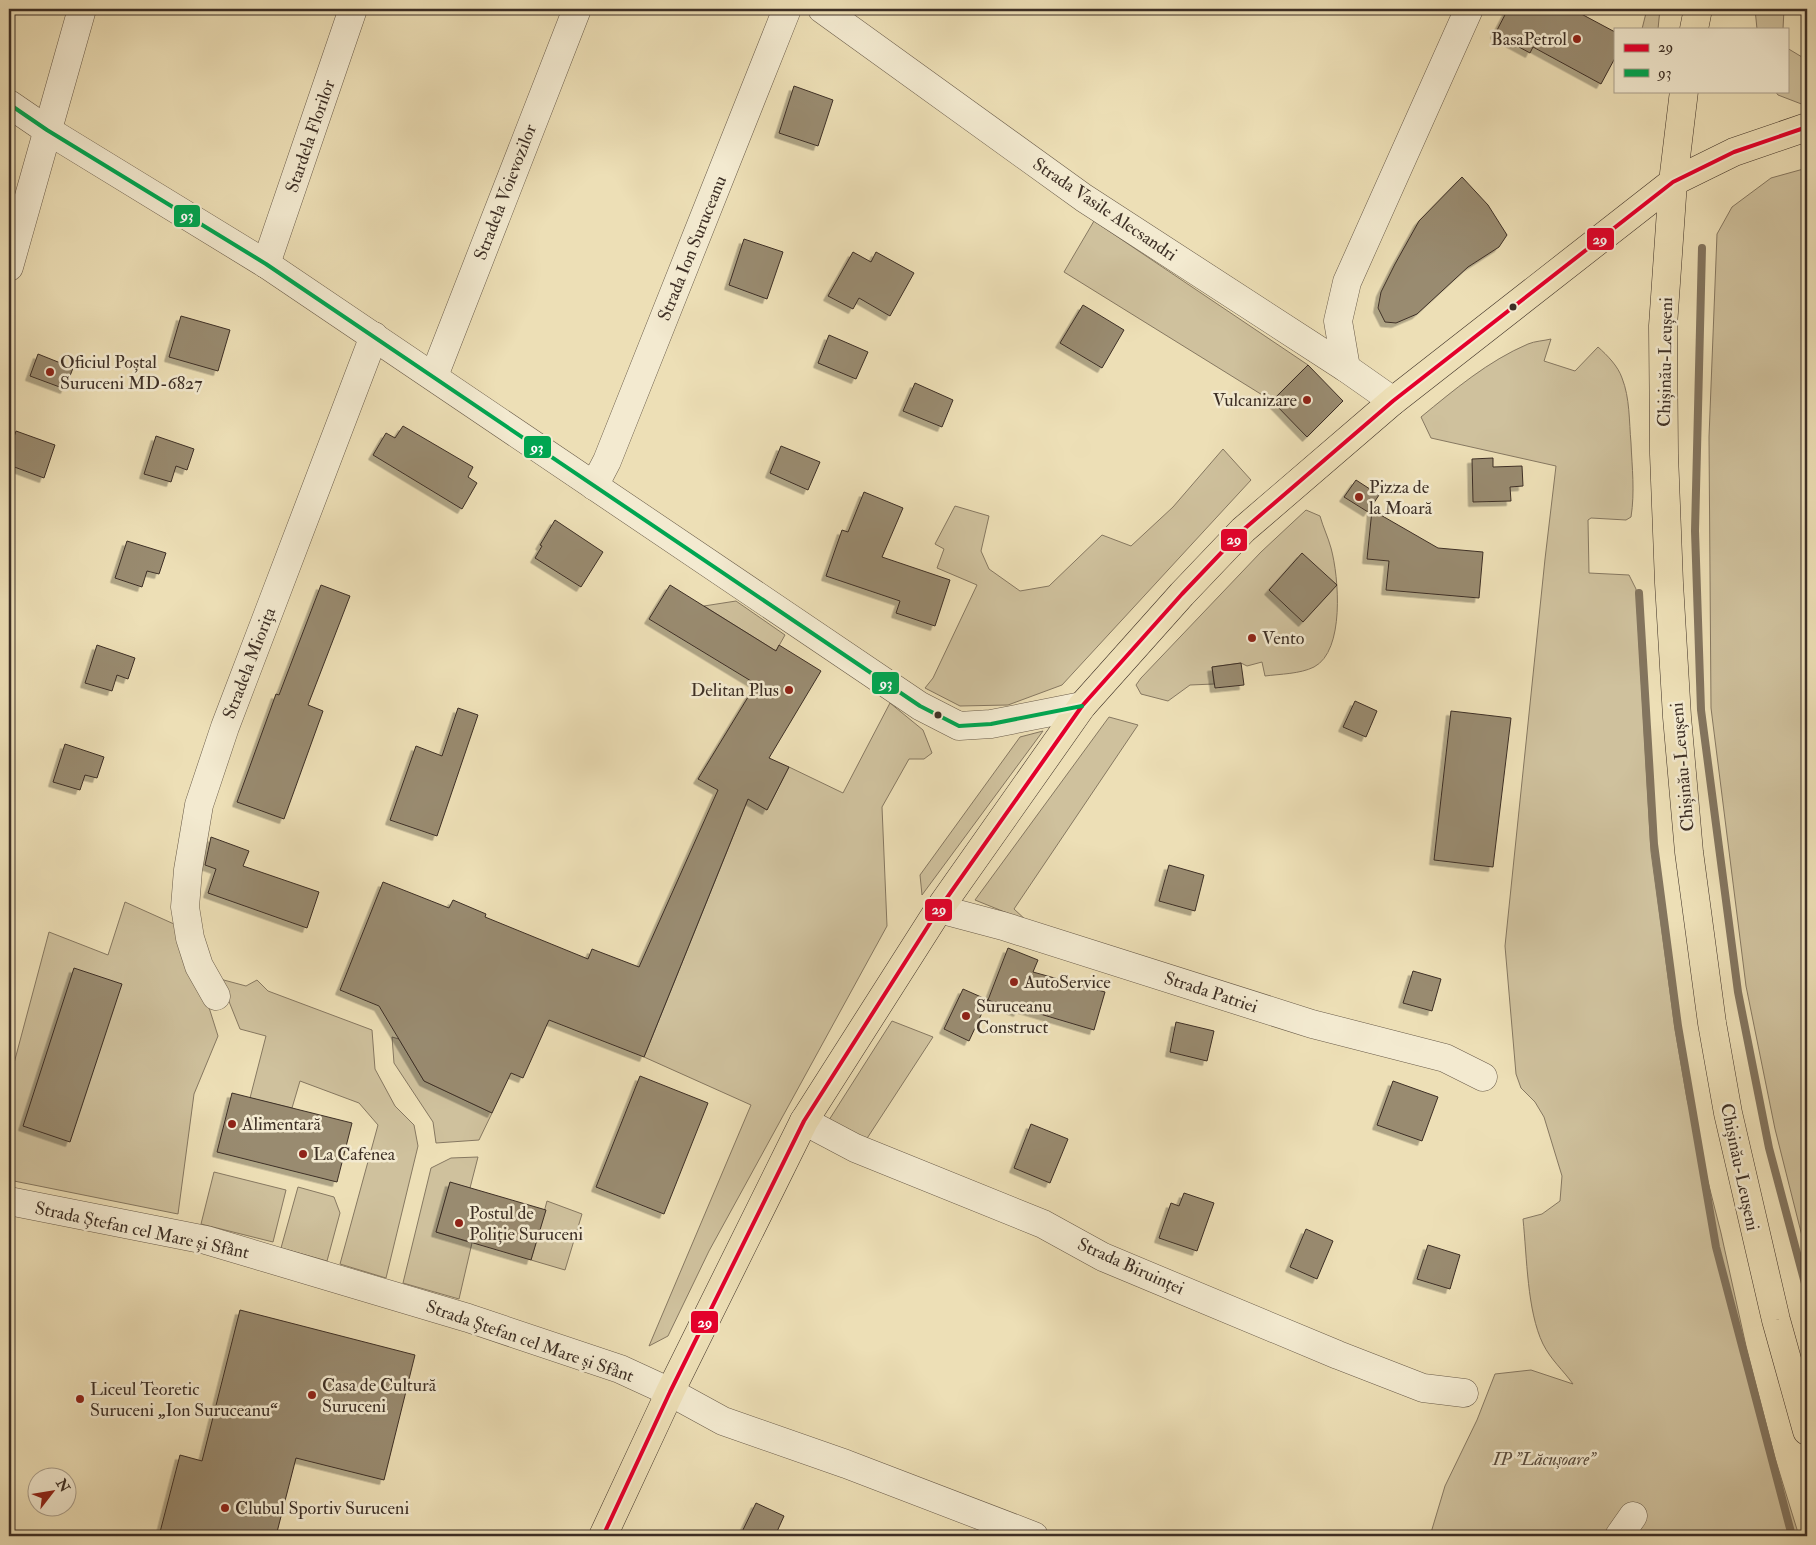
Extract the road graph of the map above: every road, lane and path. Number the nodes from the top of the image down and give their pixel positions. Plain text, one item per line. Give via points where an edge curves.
1 (82, 9) edge
2 (353, 9) edge
3 (577, 9) edge
4 (787, 9) edge
5 (822, 9) edge
6 (1470, 9) edge
7 (1698, 9) edge
8 (1694, 28) edge
9 (1684, 92) edge
10 (9, 104) edge
11 (1807, 127) edge
12 (47, 130) junction
13 (1673, 182) junction
14 (266, 264) junction
15 (9, 267) edge
16 (374, 336) junction
17 (1346, 368) junction
18 (434, 376) junction
19 (1393, 400) junction
20 (594, 486) junction
21 (1082, 706) junction
22 (939, 908) junction
23 (216, 996) dead end
24 (1483, 1076) dead end
25 (804, 1121) junction
26 (9, 1201) edge
27 (670, 1392) junction
28 (1464, 1393) dead end
29 (1807, 1431) edge
30 (603, 1536) edge
31 (1034, 1536) edge
32 (1619, 1536) edge
33 (1641, 1536) edge

1 - 12 street
2 - 14 street, Stardela Florilor
3 - 18 street, Stradela Voievozilor
4 - 20 street, Strada Ion Suruceanu via 607,461
5 - 17 street, Strada Vasile Alecsandri via 1084,198
6 - 17 street via 1346,282 1338,321
7 - 8 main road
9 - 13 main road, Chișinău-Leușeni
10 - 12 street
11 - 13 main road via 1734,152
12 - 14 street
12 - 15 street
13 - 19 main road
13 - 29 main road, Chișinău-Leușeni via 1664,326 1664,454 1669,582 1689,852 1728,1113 1776,1320
14 - 16 street
16 - 18 street
16 - 23 street, Stradela Miorița via 225,727 199,805 185,907 199,966
17 - 19 street, Strada Vasile Alecsandri
18 - 20 street
19 - 21 main road via 1243,530
20 - 21 street via 920,706 959,726 991,724
21 - 22 main road
22 - 24 street, Strada Patriei via 1312,1024 1445,1058
22 - 25 main road
25 - 27 main road
25 - 28 street, Strada Biruinței via 854,1148 1043,1224 1103,1257 1338,1355 1423,1388
26 - 27 street, Strada Ștefan cel Mare și Sfânt via 206,1240 468,1318 620,1369
27 - 30 main road
27 - 31 street, Strada Ștefan cel Mare și Sfânt via 723,1420
32 - 33 street via 1633,1516

